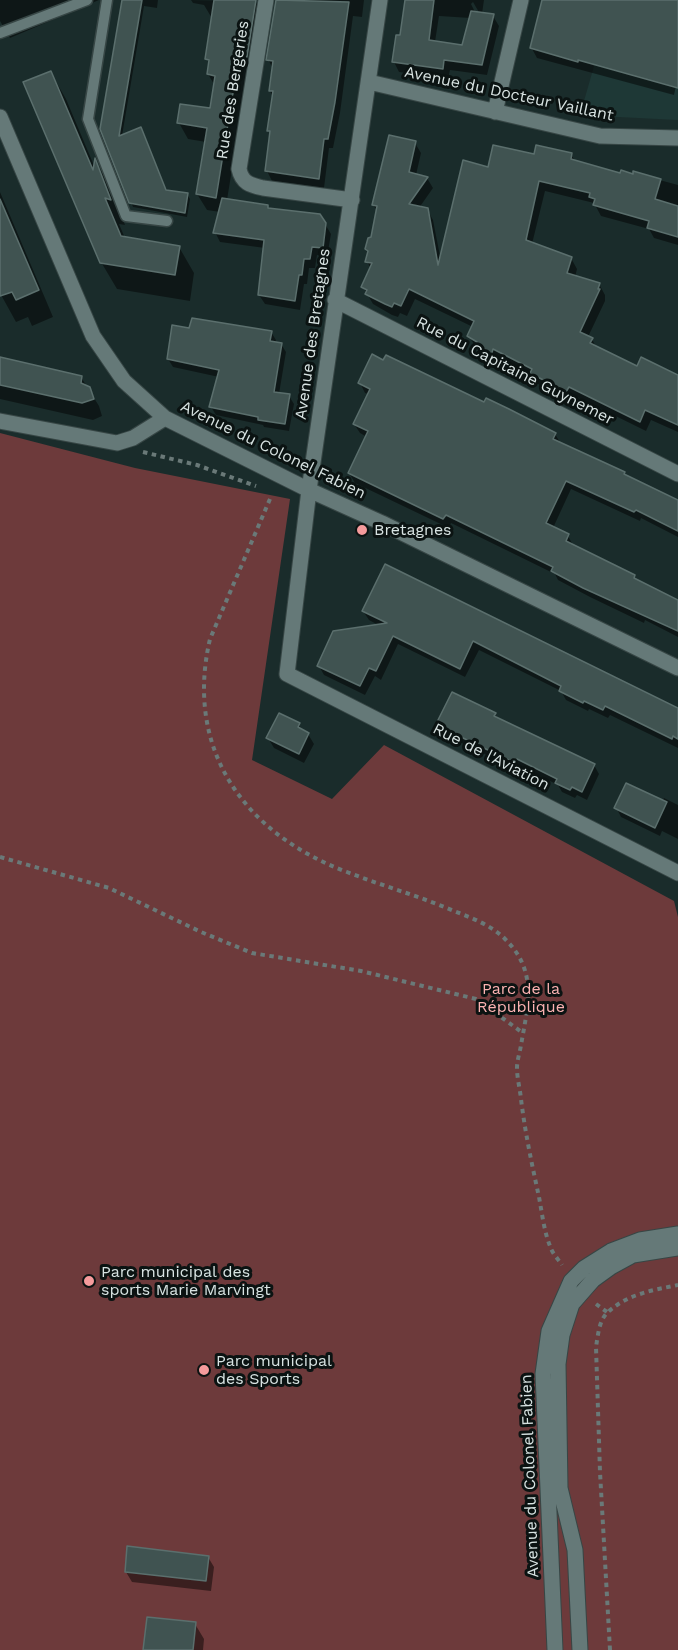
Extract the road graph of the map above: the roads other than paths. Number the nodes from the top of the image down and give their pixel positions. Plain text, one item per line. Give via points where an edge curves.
1 (87, 0) edge
2 (107, 0) edge
3 (266, 0) edge
4 (380, 0) edge
5 (521, 0) edge
6 (0, 33) edge
7 (369, 82) junction
8 (495, 112) junction
9 (0, 117) edge
10 (678, 138) edge
11 (352, 200) junction
12 (166, 221) dead end
13 (335, 300) junction
14 (165, 418) junction
15 (0, 421) edge
16 (678, 474) edge
17 (309, 490) junction
18 (678, 668) edge
19 (287, 674) joint
20 (678, 873) edge
21 (678, 1234) edge
22 (678, 1248) edge
23 (555, 1650) edge
24 (580, 1650) edge

1 - 6 lane
2 - 12 lane via 88,119 126,216
3 - 11 street, Rue des Bergeries via 239,170 241,179 250,186
4 - 7 street, Avenue des Bretagnes
5 - 8 street
7 - 8 street, Avenue du Docteur Vaillant
7 - 11 street, Avenue des Bretagnes
8 - 10 street, Avenue du Docteur Vaillant via 600,136
9 - 14 street, Avenue du Colonel Fabien via 93,336 124,381
11 - 13 street, Avenue des Bretagnes
13 - 16 street, Rue du Capitaine Guynemer
13 - 17 street, Avenue des Bretagnes
14 - 15 street via 117,443
14 - 17 street, Avenue du Colonel Fabien
17 - 18 street, Avenue du Colonel Fabien
17 - 19 street, Avenue des Bretagnes
19 - 20 street, Rue de l'Aviation
21 - 23 street, Avenue du Colonel Fabien via 640,1240 611,1251 584,1268 571,1281 549,1331 543,1374
22 - 24 street, Avenue du Colonel Fabien via 633,1256 593,1280 572,1304 562,1335 558,1364 560,1488 575,1550

